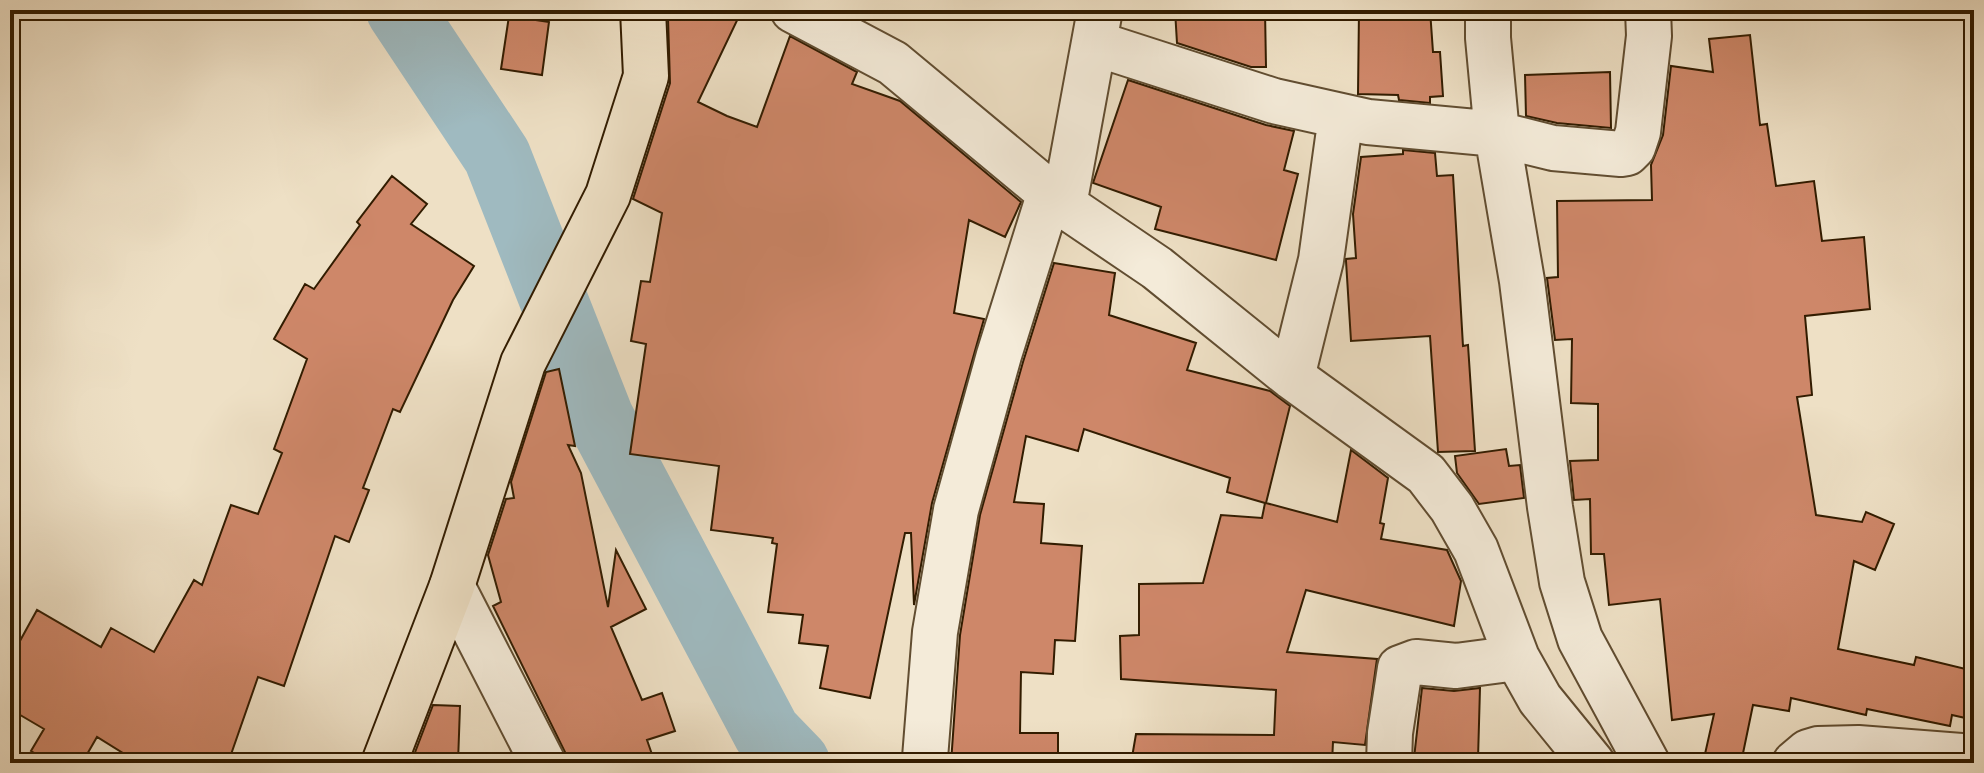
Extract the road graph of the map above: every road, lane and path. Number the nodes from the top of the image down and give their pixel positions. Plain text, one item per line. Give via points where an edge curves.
1 (643, 10) edge
2 (793, 10) edge
3 (1488, 10) edge
4 (1648, 10) edge
5 (1097, 26) edge
6 (1341, 116) junction
7 (1497, 134) junction
8 (1057, 198) junction
9 (1292, 377) junction
10 (452, 586) junction
11 (1517, 658) junction
12 (1616, 703) junction
13 (1974, 757) edge
14 (925, 758) dead end
15 (384, 763) edge
16 (543, 763) edge
17 (1389, 763) edge
18 (1593, 763) edge
19 (1647, 763) edge
20 (1795, 763) edge

1 - 10 highway via 646,76 608,195 523,363
2 - 8 street via 893,63
3 - 7 street
4 - 7 street via 1638,132 1627,153 1553,148
5 - 6 street via 1274,101
5 - 8 street
6 - 7 street
6 - 9 street via 1321,260
7 - 12 street via 1562,582 1580,639
8 - 9 street via 1157,268
8 - 14 street via 999,355 956,510 935,632
9 - 11 street via 1426,474 1476,550
10 - 15 highway
10 - 16 street
11 - 17 street via 1456,666 1416,662 1400,668
11 - 18 street via 1540,699
12 - 18 street
12 - 19 street
13 - 20 street via 1818,749

